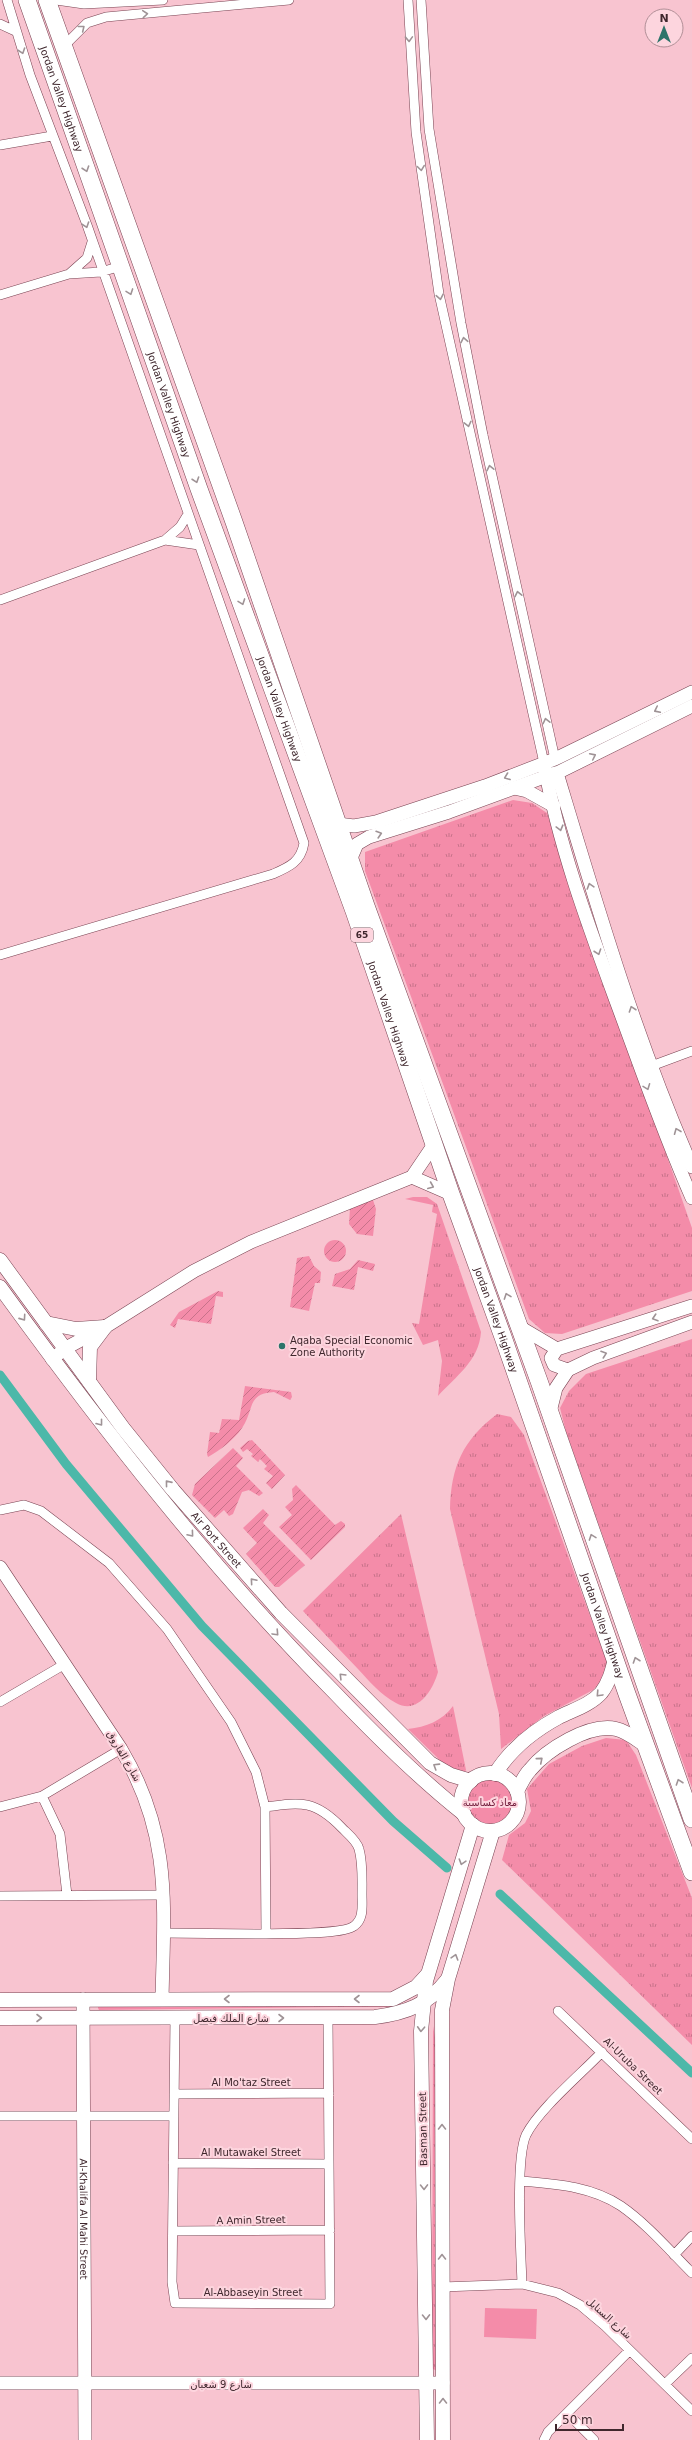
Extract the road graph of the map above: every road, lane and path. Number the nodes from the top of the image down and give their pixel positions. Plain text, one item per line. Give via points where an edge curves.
1 (7, 0) edge
2 (28, 0) edge
3 (47, 0) edge
4 (56, 0) edge
5 (163, 0) edge
6 (289, 0) edge
7 (408, 0) edge
8 (421, 0) edge
9 (0, 24) edge
10 (16, 31) junction
11 (63, 47) junction
12 (52, 136) junction
13 (0, 145) edge
14 (92, 242) junction
15 (121, 266) junction
16 (101, 272) junction
17 (69, 274) junction
18 (0, 295) edge
19 (165, 390) junction
20 (146, 397) junction
21 (188, 514) junction
22 (165, 540) junction
23 (199, 544) junction
24 (0, 600) edge
25 (692, 692) edge
26 (692, 706) edge
27 (549, 761) junction
28 (578, 763) junction
29 (552, 774) junction
30 (514, 788) junction
31 (564, 795) junction
32 (554, 806) junction
33 (338, 824) junction
34 (351, 858) junction
35 (360, 909) junction
36 (0, 955) edge
37 (692, 1051) edge
38 (647, 1068) junction
39 (434, 1144) junction
40 (692, 1167) edge
41 (412, 1177) junction
42 (451, 1194) junction
43 (692, 1198) edge
44 (0, 1260) edge
45 (0, 1287) edge
46 (692, 1306) edge
47 (692, 1322) edge
48 (46, 1323) junction
49 (518, 1326) junction
50 (105, 1328) junction
51 (66, 1348) junction
52 (557, 1349) junction
53 (52, 1359) junction
54 (568, 1370) junction
55 (536, 1372) junction
56 (517, 1379) junction
57 (89, 1381) junction
58 (550, 1412) junction
59 (0, 1510) edge
60 (0, 1567) edge
61 (615, 1659) junction
62 (65, 1664) junction
63 (0, 1702) edge
64 (645, 1745) junction
65 (121, 1749) junction
66 (495, 1774) junction
67 (471, 1781) junction
68 (517, 1791) junction
69 (42, 1796) junction
70 (0, 1807) edge
71 (265, 1807) junction
72 (464, 1814) junction
73 (692, 1819) edge
74 (473, 1825) junction
75 (493, 1831) junction
76 (692, 1872) edge
77 (67, 1895) junction
78 (163, 1895) junction
79 (0, 1896) edge
80 (164, 1933) junction
81 (266, 1934) junction
82 (429, 1973) junction
83 (448, 1978) junction
84 (375, 1998) junction
85 (83, 1999) junction
86 (162, 1999) junction
87 (0, 2000) edge
88 (423, 2004) junction
89 (558, 2011) dead end
90 (375, 2017) junction
91 (0, 2018) edge
92 (84, 2018) junction
93 (175, 2018) junction
94 (328, 2018) junction
95 (602, 2052) junction
96 (329, 2093) junction
97 (174, 2094) junction
98 (0, 2116) edge
99 (83, 2116) junction
100 (174, 2116) junction
101 (692, 2138) edge
102 (173, 2163) junction
103 (329, 2164) junction
104 (521, 2181) junction
105 (330, 2230) junction
106 (173, 2231) junction
107 (692, 2236) edge
108 (674, 2255) junction
109 (692, 2273) edge
110 (522, 2284) junction
111 (442, 2287) junction
112 (629, 2351) junction
113 (692, 2358) edge
114 (0, 2383) edge
115 (84, 2383) junction
116 (443, 2383) junction
117 (427, 2384) junction
118 (665, 2384) junction
119 (692, 2411) edge
120 (568, 2414) junction
121 (85, 2440) edge
122 (427, 2440) edge
123 (443, 2440) edge
124 (544, 2440) edge
125 (594, 2440) edge

1 - 10 street
2 -> 15 highway, Jordan Valley Highway / 65
3 - 11 highway, Jordan Valley Highway / 65
4 - 5 street via 84,4
11 -> 6 street via 87,23 106,17
7 -> 27 street via 416,132 439,294
27 -> 8 street via 461,323 429,129
9 - 10 street
10 -> 12 street
11 - 33 highway, Jordan Valley Highway / 65 via 234,522
12 - 13 street
12 -> 14 street
14 - 16 street
14 - 17 street via 87,258
15 - 16 street
15 -> 19 highway, Jordan Valley Highway / 65
16 - 17 street
16 - 20 street
17 - 18 street
19 - 20 street
19 -> 35 highway, Jordan Valley Highway / 65
20 - 21 street
21 - 22 street via 180,527
21 - 23 street
22 - 23 street
22 - 24 street
23 - 36 street via 296,816 304,843 300,856 291,866 250,882
25 -> 27 street
28 -> 26 street
27 - 29 street
27 -> 33 street via 393,817 363,824
28 - 29 street
28 - 31 street
29 - 30 street
29 - 31 street
29 - 32 street
30 - 32 street via 527,791
34 -> 30 street via 357,844 368,837
38 -> 31 street
32 -> 38 street via 585,912
33 - 34 highway, Jordan Valley Highway / 65
34 - 35 highway, Jordan Valley Highway / 65
35 - 39 highway, Jordan Valley Highway / 65
49 -> 35 highway, Jordan Valley Highway / 65
37 - 38 street
40 -> 38 street
38 -> 43 street
39 - 41 street
39 - 42 highway, Jordan Valley Highway / 65
41 -> 42 street
41 - 50 street via 251,1242 194,1271
42 - 56 highway, Jordan Valley Highway / 65
44 - 48 main road, Air Port Street
45 -> 53 main road, Air Port Street
46 -> 52 street
54 -> 47 street via 593,1358
48 - 50 main road via 76,1329
48 - 51 main road, Air Port Street
49 - 52 street
49 - 55 highway, Jordan Valley Highway / 65
50 - 51 street
50 - 57 main road via 90,1347
51 - 53 street
51 - 57 main road, Air Port Street
52 - 54 street via 551,1358 554,1365
53 -> 72 main road, Air Port Street via 152,1488 273,1629 403,1762
54 - 58 street via 556,1388
55 - 56 highway
55 - 58 highway, Jordan Valley Highway / 65
56 - 61 highway, Jordan Valley Highway / 65
67 -> 57 main road, Air Port Street via 451,1774 430,1762 323,1657 173,1490
73 -> 58 highway, Jordan Valley Highway / 65
59 - 71 street via 24,1505 41,1511 109,1563 135,1591 167,1629 231,1722 256,1772
60 - 62 street, شارع الفاروق
61 - 64 highway, Jordan Valley Highway / 65
61 -> 66 main road via 608,1681 600,1694 557,1718 524,1741 504,1760
62 - 63 street
62 - 65 street, شارع الفاروق
68 -> 64 main road via 530,1769 539,1760 561,1744 584,1734 603,1728 618,1729
64 - 76 highway, Jordan Valley Highway / 65
65 - 69 street
65 - 78 street, شارع الفاروق via 137,1777 152,1818 161,1857
66 - 67 main road via 478,1776
66 - 68 main road via 505,1778
67 - 72 main road via 462,1796
68 - 75 main road via 518,1808 514,1819
69 - 70 street
69 - 77 street via 60,1834
71 - 81 street
71 - 81 street via 286,1804 308,1805 325,1811 358,1846 362,1892 362,1913 359,1922 353,1927 337,1931
72 - 74 main road
74 - 75 main road
74 -> 82 main road, Basman Street
83 -> 75 main road, Basman Street
77 - 78 street
77 - 79 street
78 - 80 street, شارع الفاروق
80 - 81 street
80 - 86 street, شارع الفاروق
82 - 84 main road, شارع الملك فيصل via 404,1995
82 - 88 main road, Basman Street
83 - 88 main road, شارع الملك فيصل via 437,1993
111 -> 83 main road, Basman Street via 442,2010
84 -> 86 main road, شارع الملك فيصل
84 - 90 main road
85 - 86 main road, شارع الملك فيصل
85 - 87 main road, شارع الملك فيصل
85 - 92 street, Al-Khalifa Al Mahi Street
88 - 90 main road, شارع الملك فيصل via 399,2014
88 -> 117 main road, Basman Street via 421,2031
89 - 95 street, Al-Uruba Street
90 - 94 main road, شارع الملك فيصل
91 -> 92 main road, شارع الملك فيصل
92 - 93 main road, شارع الملك فيصل
92 - 99 street, Al-Khalifa Al Mahi Street
93 -> 94 main road, شارع الملك فيصل
93 - 97 street, Al-Abbaseyin Street
94 - 96 street, Al-Abbaseyin Street
95 - 101 street, Al-Uruba Street
95 - 104 street via 526,2134 522,2151
96 - 97 street, Al Mo'taz Street
96 - 103 street, Al-Abbaseyin Street
97 - 100 street, Al-Abbaseyin Street
98 - 99 street
99 - 100 street
99 - 115 street, Al-Khalifa Al Mahi Street
100 - 102 street, Al-Abbaseyin Street
102 - 103 street, Al Mutawakel Street
102 - 106 street, Al-Abbaseyin Street
103 - 105 street, Al-Abbaseyin Street
104 - 108 street via 574,2188 606,2198 637,2219
104 - 110 street
105 - 106 street, A Amin Street
105 - 106 street, Al-Abbaseyin Street via 330,2304 175,2303 172,2282
107 - 108 street
108 - 109 street
110 - 111 street, شارع السنايل
110 - 112 street, شارع السنايل via 558,2293 580,2305
111 - 116 main road, Basman Street
112 - 118 street, شارع السنايل
112 - 120 street
113 - 118 street
114 - 115 street, شارع 9 شعبان
115 - 117 street, شارع 9 شعبان
115 - 121 street, Al-Khalifa Al Mahi Street
116 - 117 street, شارع 9 شعبان
123 -> 116 main road, Basman Street
117 - 122 main road, Basman Street
118 - 119 street, شارع السنايل
120 - 124 street
120 - 125 street

